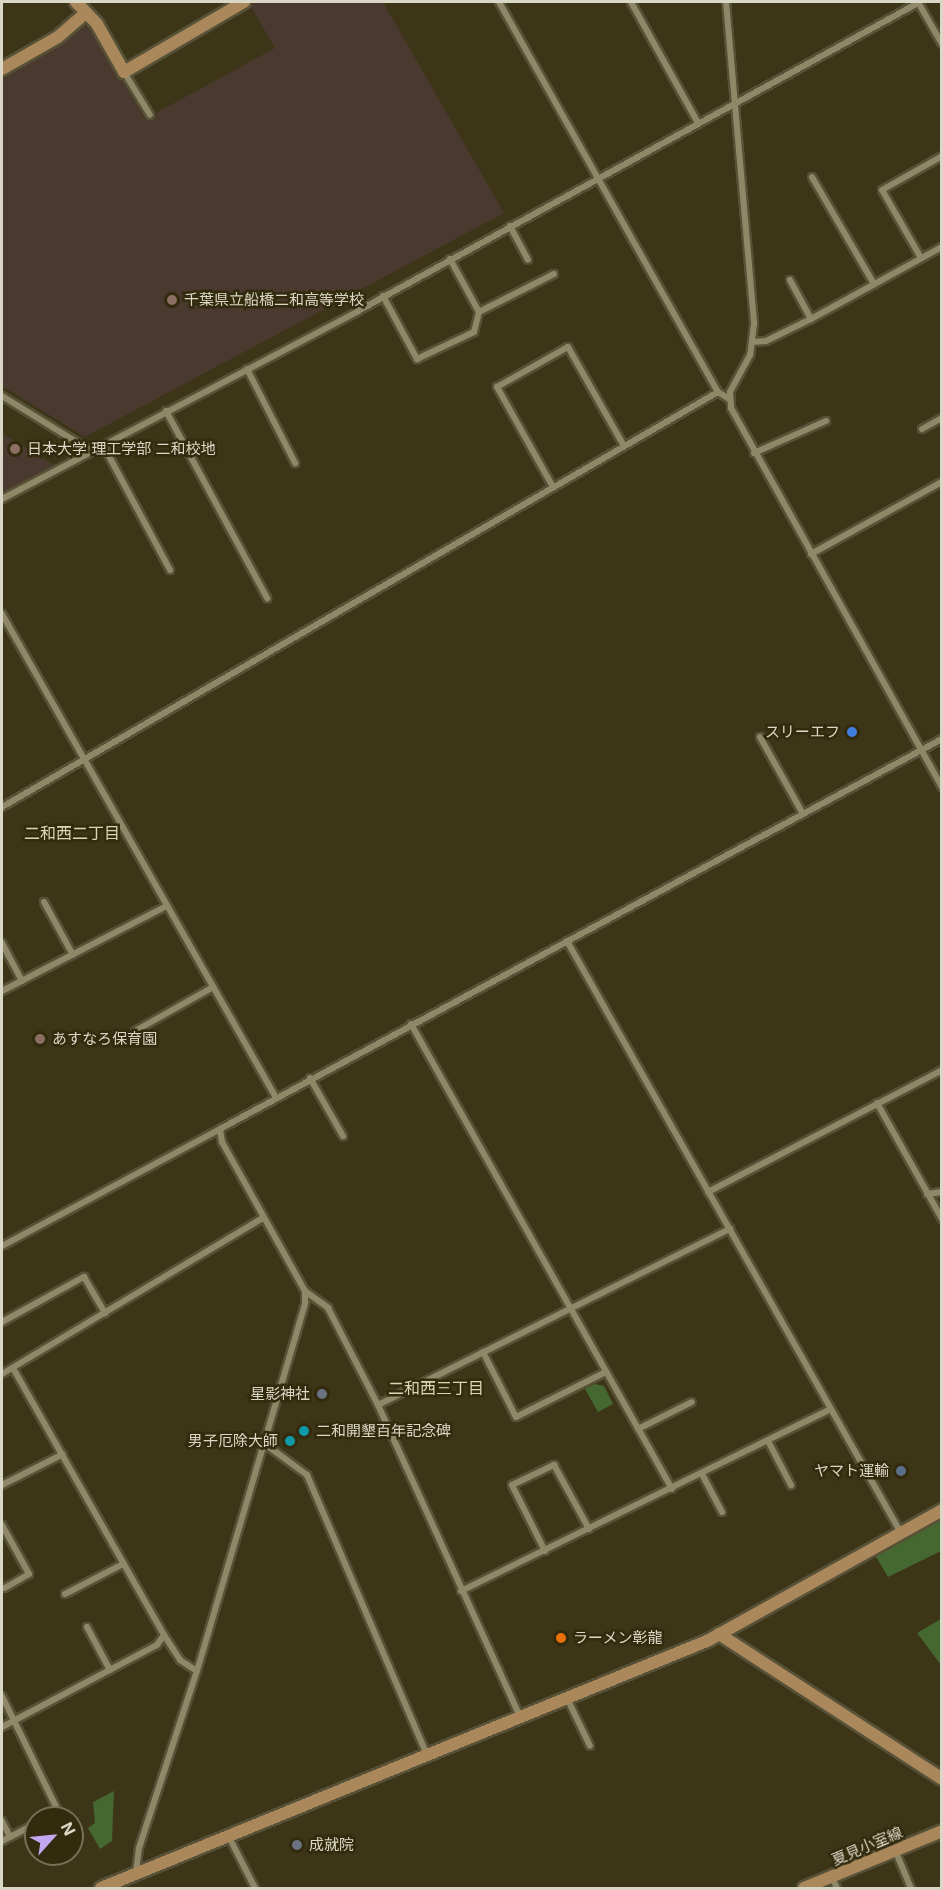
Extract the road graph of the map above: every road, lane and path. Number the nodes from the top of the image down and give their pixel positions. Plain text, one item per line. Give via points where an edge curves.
1 (76, 2) edge
2 (244, 2) edge
3 (499, 2) edge
4 (631, 2) edge
5 (726, 2) edge
6 (918, 2) edge
7 (86, 13) junction
8 (942, 44) edge
9 (2, 69) edge
10 (124, 72) junction
11 (735, 104) junction
12 (150, 115) dead end
13 (698, 123) junction
14 (942, 156) edge
15 (812, 177) dead end
16 (597, 178) junction
17 (510, 226) junction
18 (942, 246) edge
19 (921, 258) junction
20 (450, 259) junction
21 (528, 260) dead end
22 (554, 274) dead end
23 (790, 280) dead end
24 (874, 284) junction
25 (384, 296) junction
26 (479, 312) junction
27 (811, 319) junction
28 (752, 342) junction
29 (247, 369) junction
30 (718, 392) junction
31 (2, 396) edge
32 (729, 399) junction
33 (166, 411) junction
34 (942, 418) edge
35 (826, 421) dead end
36 (922, 429) dead end
37 (103, 445) junction
38 (624, 446) junction
39 (91, 451) junction
40 (754, 453) junction
41 (295, 463) dead end
42 (942, 482) edge
43 (553, 487) junction
44 (2, 500) edge
45 (811, 554) junction
46 (170, 570) dead end
47 (267, 598) dead end
48 (2, 617) edge
49 (760, 737) dead end
50 (942, 739) edge
51 (921, 750) junction
52 (84, 760) junction
53 (942, 787) edge
54 (2, 807) edge
55 (803, 814) junction
56 (44, 902) dead end
57 (167, 906) junction
58 (567, 941) junction
59 (2, 943) edge
60 (73, 955) junction
61 (22, 981) junction
62 (213, 987) junction
63 (2, 991) edge
64 (411, 1024) junction
65 (135, 1030) dead end
66 (942, 1070) edge
67 (310, 1078) junction
68 (276, 1096) junction
69 (877, 1103) junction
70 (220, 1129) junction
71 (343, 1136) dead end
72 (708, 1192) junction
73 (942, 1192) edge
74 (927, 1194) junction
75 (263, 1218) junction
76 (942, 1219) edge
77 (730, 1229) junction
78 (2, 1246) edge
79 (305, 1291) junction
80 (570, 1308) junction
81 (105, 1313) junction
82 (2, 1322) edge
83 (483, 1352) junction
84 (13, 1368) junction
85 (606, 1371) junction
86 (2, 1374) edge
87 (693, 1402) dead end
88 (378, 1406) junction
89 (831, 1409) junction
90 (638, 1429) junction
91 (768, 1441) junction
92 (265, 1444) junction
93 (63, 1454) junction
94 (702, 1474) junction
95 (2, 1485) edge
96 (792, 1485) dead end
97 (672, 1490) junction
98 (942, 1510) edge
99 (722, 1512) dead end
100 (2, 1525) edge
101 (589, 1529) junction
102 (901, 1533) junction
103 (545, 1551) junction
104 (123, 1564) junction
105 (5, 1587) dead end
106 (461, 1591) junction
107 (65, 1594) dead end
108 (87, 1627) dead end
109 (719, 1634) junction
110 (164, 1635) junction
111 (110, 1670) junction
112 (197, 1671) junction
113 (2, 1696) edge
114 (566, 1696) junction
115 (519, 1715) junction
116 (14, 1721) junction
117 (2, 1727) edge
118 (590, 1746) dead end
119 (426, 1753) junction
120 (942, 1779) edge
121 (56, 1806) edge
122 (2, 1821) edge
123 (24, 1830) edge
124 (942, 1831) edge
125 (228, 1834) junction
126 (10, 1837) junction
127 (2, 1841) edge
128 (895, 1850) junction
129 (136, 1872) junction
130 (834, 1883) edge
131 (101, 1888) edge
132 (255, 1888) edge
133 (804, 1888) edge
134 (911, 1888) edge

1 - 7 street
2 - 10 street
3 - 16 street
4 - 13 street
5 - 11 street
6 - 8 street
6 - 11 street
7 - 9 street via 58,37
7 - 10 street
10 - 12 street
11 - 13 street
11 - 28 street via 754,324
13 - 16 street
14 - 19 street via 882,190
15 - 24 street
16 - 17 street
16 - 30 street
17 - 20 street
17 - 21 street
18 - 19 street
19 - 24 street
20 - 25 street
20 - 26 street
22 - 26 street
23 - 27 street
24 - 27 street
25 - 26 street via 417,359 474,332
25 - 29 street
27 - 28 street via 766,341
28 - 32 street
29 - 33 street
29 - 41 street
30 - 32 street
30 - 38 street
31 - 39 street
32 - 40 street
33 - 37 street
33 - 47 street
34 - 36 street
35 - 40 street
37 - 39 street
37 - 46 street
38 - 43 street
38 - 43 street via 568,347 497,387
39 - 44 street
40 - 45 street
42 - 45 street
43 - 52 street
45 - 51 street
48 - 52 street
49 - 55 street
50 - 51 street
51 - 53 street
51 - 55 street
52 - 54 street
52 - 57 street
55 - 58 street
56 - 60 street
57 - 60 street
57 - 62 street
58 - 64 street
58 - 72 street
59 - 61 street
60 - 61 street
61 - 63 street
62 - 65 street
62 - 68 street
64 - 67 street
64 - 80 street
66 - 69 street
67 - 68 street
67 - 71 street
68 - 70 street
69 - 72 street
69 - 74 street
70 - 75 street via 222,1142
70 - 78 street
72 - 77 street
73 - 74 street
74 - 76 street
75 - 79 street
75 - 81 street
77 - 80 street
77 - 89 street
79 - 88 street via 328,1308
79 - 92 street via 305,1303
80 - 83 street
80 - 85 street
81 - 82 street via 84,1277
81 - 84 street
83 - 85 street via 516,1417
83 - 88 street
84 - 86 street
84 - 93 street
85 - 90 street
87 - 90 street
88 - 106 street
89 - 91 street
89 - 102 street
90 - 97 street
91 - 94 street
91 - 96 street
92 - 112 street
92 - 119 street via 307,1475
93 - 95 street
93 - 104 street
94 - 97 street
94 - 99 street
97 - 101 street
98 - 102 street
100 - 105 street via 29,1575
101 - 103 street
101 - 103 street via 554,1465 512,1485
102 - 109 street
103 - 106 street
104 - 107 street
104 - 110 street
106 - 115 street
108 - 111 street
109 - 114 street
109 - 120 street
110 - 111 street via 157,1645
110 - 112 street via 180,1660
111 - 116 street
112 - 129 street via 139,1848
113 - 116 street
114 - 115 street
114 - 118 street
115 - 119 street
116 - 117 street
116 - 121 street
119 - 125 street
122 - 126 street
123 - 126 street
124 - 128 street, 夏見小室線
125 - 129 street
125 - 132 street
126 - 127 street
128 - 130 street, 夏見小室線
128 - 134 street
129 - 131 street
130 - 133 street, 夏見小室線

